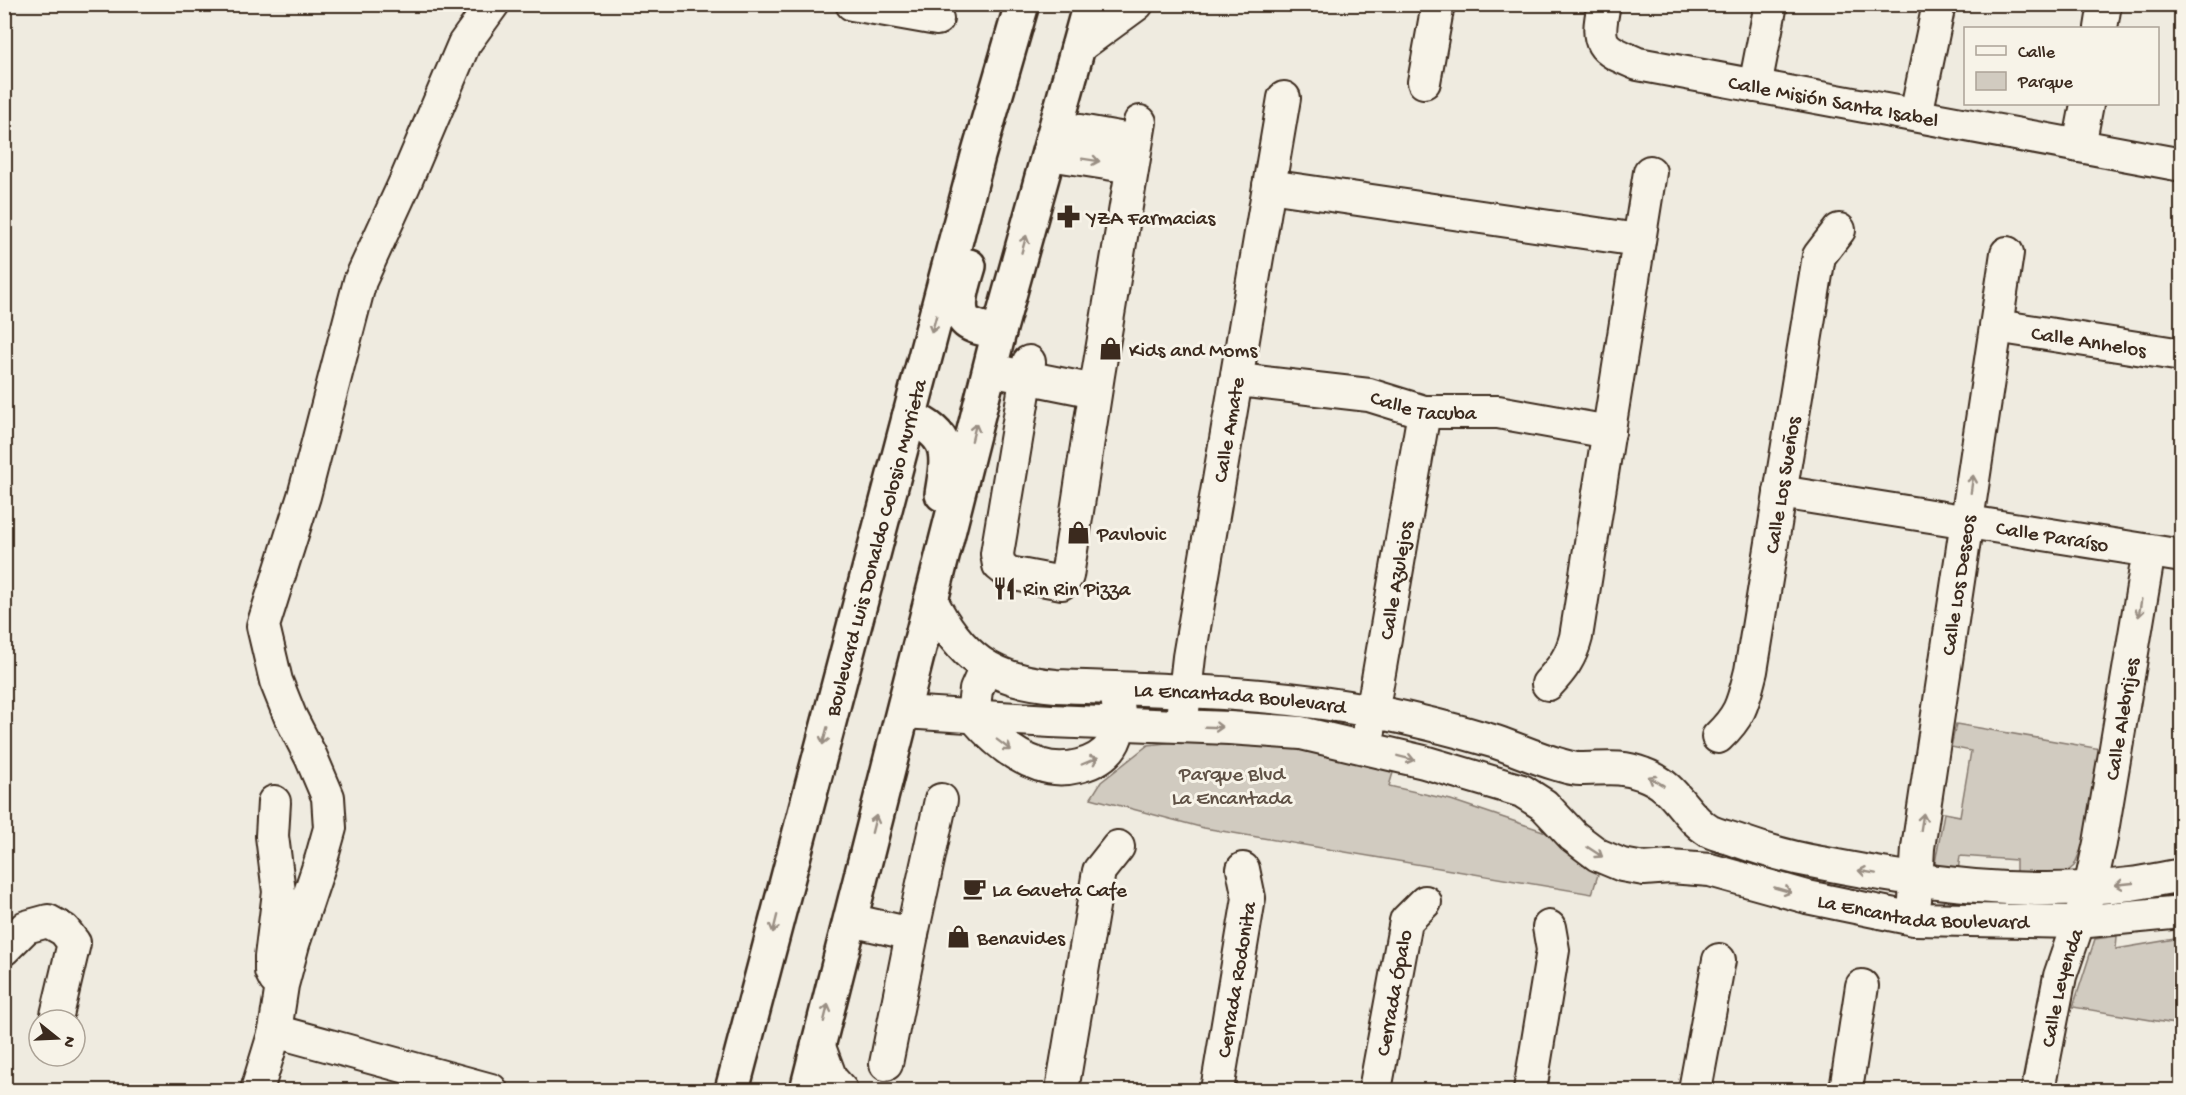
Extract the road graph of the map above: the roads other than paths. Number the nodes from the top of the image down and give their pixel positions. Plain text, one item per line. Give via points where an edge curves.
1 (493, 4) edge
2 (852, 4) edge
3 (1022, 4) edge
4 (1090, 4) edge
5 (1137, 4) edge
6 (1438, 4) edge
7 (1604, 4) edge
8 (1771, 4) edge
9 (1940, 4) edge
10 (2105, 4) edge
11 (937, 19) dead end
12 (2101, 27) edge
13 (1009, 47) junction
14 (1077, 48) junction
15 (1424, 82) dead end
16 (1755, 86) junction
17 (1284, 98) dead end
18 (2087, 105) edge
19 (1916, 115) junction
20 (1053, 141) junction
21 (2079, 146) junction
22 (2181, 165) edge
23 (1650, 172) dead end
24 (1269, 186) junction
25 (1839, 230) dead end
26 (1638, 240) junction
27 (2007, 253) dead end
28 (1996, 326) junction
29 (994, 352) junction
30 (2181, 355) edge
31 (1028, 370) junction
32 (1238, 380) junction
33 (1097, 383) junction
34 (1424, 412) junction
35 (909, 417) junction
36 (1609, 432) junction
37 (1780, 492) junction
38 (1967, 521) junction
39 (2149, 550) junction
40 (2181, 556) edge
41 (941, 563) junction
42 (931, 600) junction
43 (986, 667) junction
44 (1548, 684) dead end
45 (1113, 688) junction
46 (1185, 691) junction
47 (903, 712) junction
48 (1372, 712) junction
49 (973, 715) junction
50 (1118, 724) junction
51 (1181, 726) junction
52 (1718, 737) dead end
53 (1367, 748) junction
54 (1578, 769) junction
55 (941, 800) dead end
56 (274, 802) dead end
57 (1692, 817) junction
58 (1560, 822) junction
59 (1118, 848) dead end
60 (1670, 867) junction
61 (1243, 869) dead end
62 (2181, 875) edge
63 (1916, 880) junction
64 (2090, 888) junction
65 (1425, 902) dead end
66 (2181, 912) edge
67 (1914, 919) junction
68 (850, 920) junction
69 (2078, 922) junction
70 (1550, 927) dead end
71 (912, 934) junction
72 (4, 949) edge
73 (1719, 960) dead end
74 (282, 986) junction
75 (1862, 986) dead end
76 (58, 1008) edge
77 (275, 1031) junction
78 (818, 1044) junction
79 (886, 1064) dead end
80 (480, 1089) edge
81 (257, 1090) edge
82 (732, 1090) edge
83 (807, 1090) edge
84 (841, 1090) edge
85 (1062, 1090) edge
86 (1217, 1090) edge
87 (1375, 1090) edge
88 (1530, 1090) edge
89 (1695, 1090) edge
90 (1846, 1090) edge
91 (2038, 1090) edge

1 - 74 street via 464,44 360,281 304,496 262,626 276,681 328,797 330,828
2 - 11 street
3 - 13 main road, Boulevard Luis Donaldo Colosio Murrieta
4 - 14 main road
5 - 14 street
6 - 15 street
7 - 16 street, Calle Misión Santa Isabel via 1600,40 1612,53 1638,64
8 - 16 street
9 - 19 street
10 - 12 street
13 - 29 main road via 1007,105 999,159 960,306 962,316
13 -> 35 main road, Boulevard Luis Donaldo Colosio Murrieta
14 - 20 main road
16 - 19 street, Calle Misión Santa Isabel
17 - 24 street, Calle Amate
18 - 21 street
19 - 21 street, Calle Misión Santa Isabel
29 -> 20 main road
20 - 33 street via 1136,143
21 - 22 street, Calle Misión Santa Isabel
23 - 26 street
24 - 26 street
24 - 32 street, Calle Amate
25 - 37 street, Calle Los Sueños via 1819,256
26 - 36 street
27 - 28 street, Calle Los Deseos
28 - 30 street, Calle Anhelos
38 -> 28 street, Calle Los Deseos
29 - 31 street
41 -> 29 main road
31 - 33 street
31 - 33 street via 997,554 999,565 1010,573 1059,583 1067,576
32 - 34 street, Calle Tacuba via 1370,395
32 - 46 street, Calle Amate
34 - 36 street, Calle Tacuba via 1498,412
34 - 48 street, Calle Azulejos
35 - 41 main road via 925,424 945,446 946,465 934,538 934,552
35 -> 82 main road, Boulevard Luis Donaldo Colosio Murrieta
36 - 44 street via 1576,637 1571,655
37 - 38 street, Calle Paraíso
37 - 52 street, Calle Los Sueños via 1746,693 1733,723
38 - 39 street, Calle Paraíso
63 -> 38 street, Calle Los Deseos
39 - 40 street, Calle Paraíso
39 -> 64 street, Calle Alebrijes
41 - 42 main road
42 - 43 street, La Encantada Boulevard via 944,627
42 - 47 main road
43 - 45 street, La Encantada Boulevard via 1032,684
43 - 49 street via 976,690
45 - 46 street, La Encantada Boulevard
45 - 50 street via 1118,699
46 - 48 street, La Encantada Boulevard via 1237,693
46 - 51 street, Calle Amate
47 - 49 street, La Encantada Boulevard
68 -> 47 main road
48 - 53 street, Calle Azulejos
48 - 54 street, La Encantada Boulevard via 1493,741
49 - 50 street, La Encantada Boulevard
49 -> 50 street via 1011,751 1042,766 1059,768 1076,767 1105,754 1114,743
50 - 51 street, La Encantada Boulevard
51 -> 53 street, La Encantada Boulevard via 1301,733
53 -> 58 street, La Encantada Boulevard via 1522,791 1544,805
57 -> 54 street, La Encantada Boulevard via 1676,796 1643,774 1618,767
54 - 58 street via 1564,781 1557,800
55 - 71 street
56 - 74 street via 272,836 278,900 270,957 275,980
57 - 60 street via 1688,846
63 -> 57 street, La Encantada Boulevard via 1786,856 1709,831
58 -> 60 street, La Encantada Boulevard via 1573,837 1622,865 1644,869
59 - 85 street via 1099,871
60 -> 67 street, La Encantada Boulevard via 1710,870 1806,897
61 - 86 street, Cerrada Rodonita via 1250,898
62 -> 64 street, La Encantada Boulevard
63 - 64 street, La Encantada Boulevard via 2027,889
63 - 67 street, Calle Los Deseos
64 - 69 street, Calle Leyenda
65 - 87 street, Cerrada Ópalo via 1406,921
66 - 69 street, La Encantada Boulevard
67 - 69 street, La Encantada Boulevard
68 - 71 street
78 -> 68 main road
69 - 91 street, Calle Leyenda via 2060,976
70 - 88 street via 1553,950
71 - 79 street
72 - 76 street via 26,927 48,921 64,930 74,943
73 - 89 street
74 - 77 street
75 - 90 street
77 - 80 street
77 - 81 street
78 - 83 main road
78 - 84 street via 831,1079

